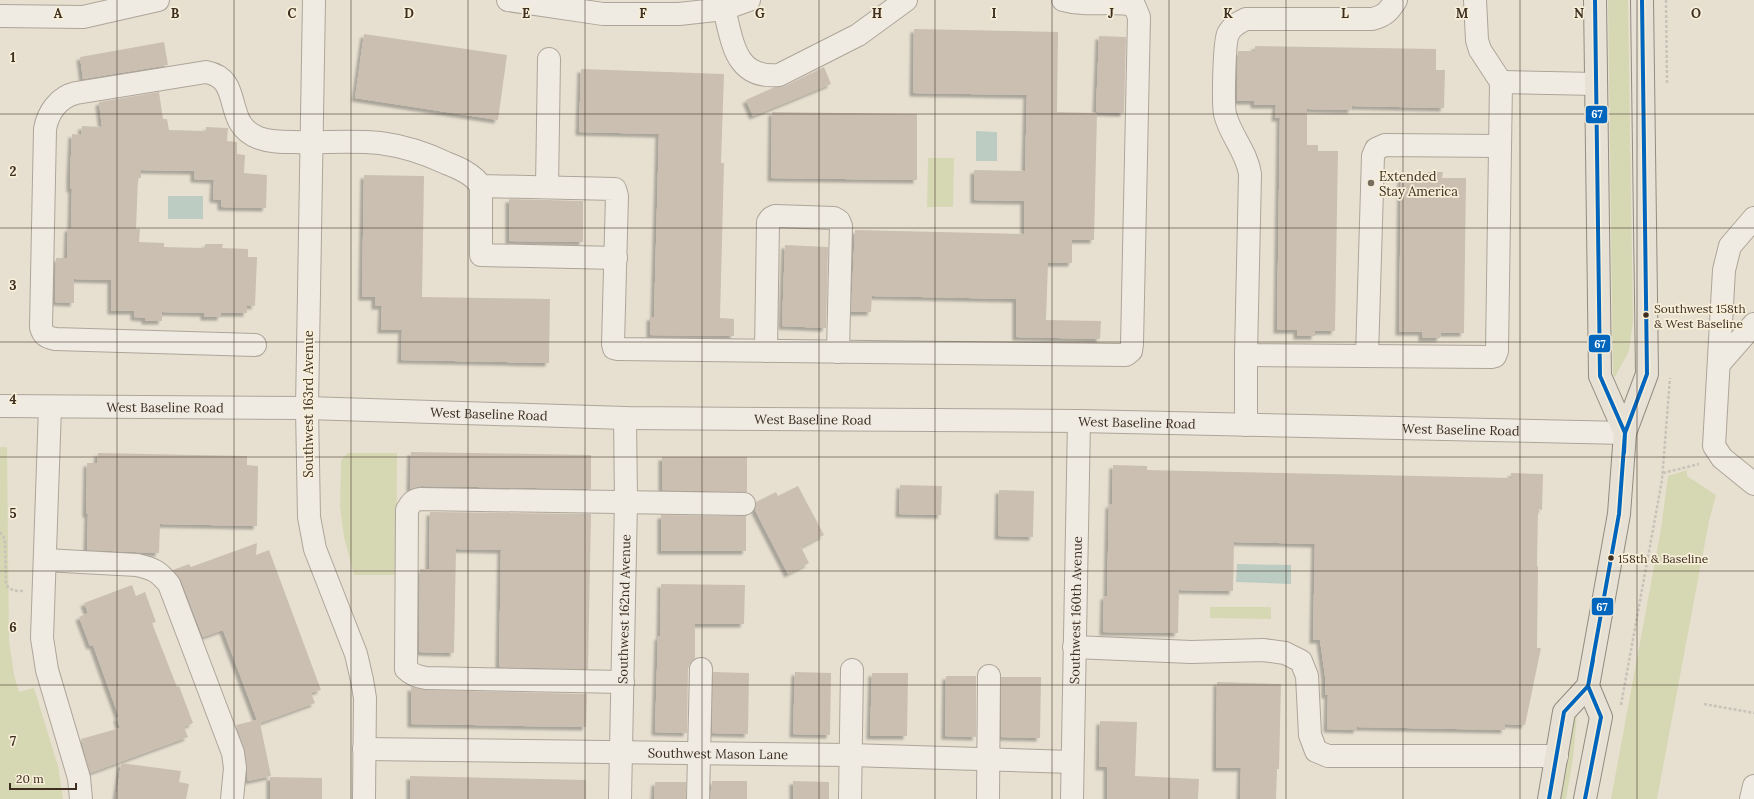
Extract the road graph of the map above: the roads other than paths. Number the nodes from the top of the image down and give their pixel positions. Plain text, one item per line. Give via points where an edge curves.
1 (158, 0) edge
2 (314, 0) edge
3 (508, 0) edge
4 (749, 0) edge
5 (906, 0) edge
6 (1064, 0) edge
7 (1396, 0) edge
8 (1475, 0) edge
9 (1595, 0) edge
10 (1642, 0) edge
11 (23, 8) edge
12 (724, 9) junction
13 (0, 16) edge
14 (549, 59) dead end
15 (1501, 82) junction
16 (1596, 84) junction
17 (312, 143) junction
18 (1500, 146) junction
19 (481, 186) junction
20 (547, 187) junction
21 (1754, 218) edge
22 (616, 258) junction
23 (1754, 324) edge
24 (255, 345) dead end
25 (766, 351) junction
26 (838, 352) junction
27 (1246, 355) junction
28 (1367, 356) junction
29 (1719, 364) junction
30 (0, 406) edge
31 (50, 406) junction
32 (307, 408) junction
33 (625, 418) junction
34 (1079, 421) junction
35 (1246, 425) junction
36 (1625, 433) junction
37 (1754, 484) edge
38 (626, 502) junction
39 (744, 504) dead end
40 (45, 560) junction
41 (1074, 647) junction
42 (701, 669) dead end
43 (852, 670) dead end
44 (989, 676) dead end
45 (623, 682) junction
46 (1588, 686) junction
47 (364, 749) junction
48 (621, 753) junction
49 (698, 754) junction
50 (850, 755) junction
51 (1557, 756) junction
52 (988, 760) junction
53 (1072, 762) junction
54 (1754, 786) edge
55 (81, 799) edge
56 (232, 799) edge
57 (364, 799) edge
58 (620, 799) edge
59 (698, 799) edge
60 (850, 799) edge
61 (988, 799) edge
62 (1072, 799) edge
63 (1549, 799) edge
64 (1586, 799) edge
65 (1751, 799) edge

1 - 11 street via 84,16
2 - 17 street, Southwest 163rd Avenue
3 - 12 street via 603,14 679,14
4 - 12 street
5 - 12 street via 858,35 780,75 766,76 753,73 737,55
6 - 26 street via 1074,3 1125,0 1134,5 1139,17 1131,351 1126,355
7 - 27 street via 1388,12 1372,19 1246,19 1235,24 1228,35 1225,47 1225,113 1250,174
8 - 15 street via 1480,50
9 - 16 main road
10 - 36 main road via 1647,374
11 - 13 street
14 - 20 street
15 - 16 street
15 - 18 street
16 - 36 main road via 1600,376
17 - 19 street via 379,143 421,152 459,168 477,180
17 - 24 street via 269,142 248,133 237,119 228,84 215,73 206,72 69,95 62,99 46,121 41,327 47,338
17 - 32 street, Southwest 163rd Avenue
18 - 28 street via 1385,145 1376,149 1373,156
18 - 28 street via 1496,356
19 - 20 street
19 - 22 street via 481,255
20 - 22 street via 615,189
21 - 29 street via 1730,246 1724,270
22 - 25 street via 614,348
23 - 29 street
25 - 26 street
25 - 26 street via 768,222 775,216 834,218 839,221 841,226
27 - 28 street
27 - 35 street
29 - 37 street via 1714,446 1722,458
30 - 31 street, West Baseline Road
31 - 32 street, West Baseline Road
31 - 40 street
32 - 33 street, West Baseline Road
32 - 47 street, Southwest 163rd Avenue via 309,517 315,548 356,654 365,698
33 - 34 street, West Baseline Road
33 - 38 street, Southwest 162nd Avenue
34 - 35 street, West Baseline Road
34 - 41 street, Southwest 160th Avenue
35 - 36 street, West Baseline Road
36 - 46 main road via 1619,514
38 - 39 street
38 - 45 street, Southwest 162nd Avenue
38 - 45 street via 421,499 415,500 407,510 406,669 410,673 426,678
40 - 55 street via 42,638 47,670 78,772
40 - 56 street via 137,566 160,572 169,584 233,753 235,768
41 - 51 street via 1191,652 1263,650 1285,653 1301,661 1307,676 1310,735 1316,751 1328,756
41 - 53 street, Southwest 160th Avenue
42 - 49 street
43 - 50 street
44 - 52 street
45 - 48 street, Southwest 162nd Avenue
46 - 51 main road via 1564,712
46 - 64 main road via 1601,717
47 - 48 street, Southwest Mason Lane
47 - 57 street, Southwest 163rd Avenue
48 - 49 street, Southwest Mason Lane
48 - 58 street, Southwest 162nd Avenue
49 - 50 street, Southwest Mason Lane
49 - 59 street
50 - 52 street, Southwest Mason Lane
50 - 60 street
51 - 63 main road
52 - 53 street, Southwest Mason Lane
52 - 61 street
53 - 62 street, Southwest 160th Avenue
54 - 65 street

